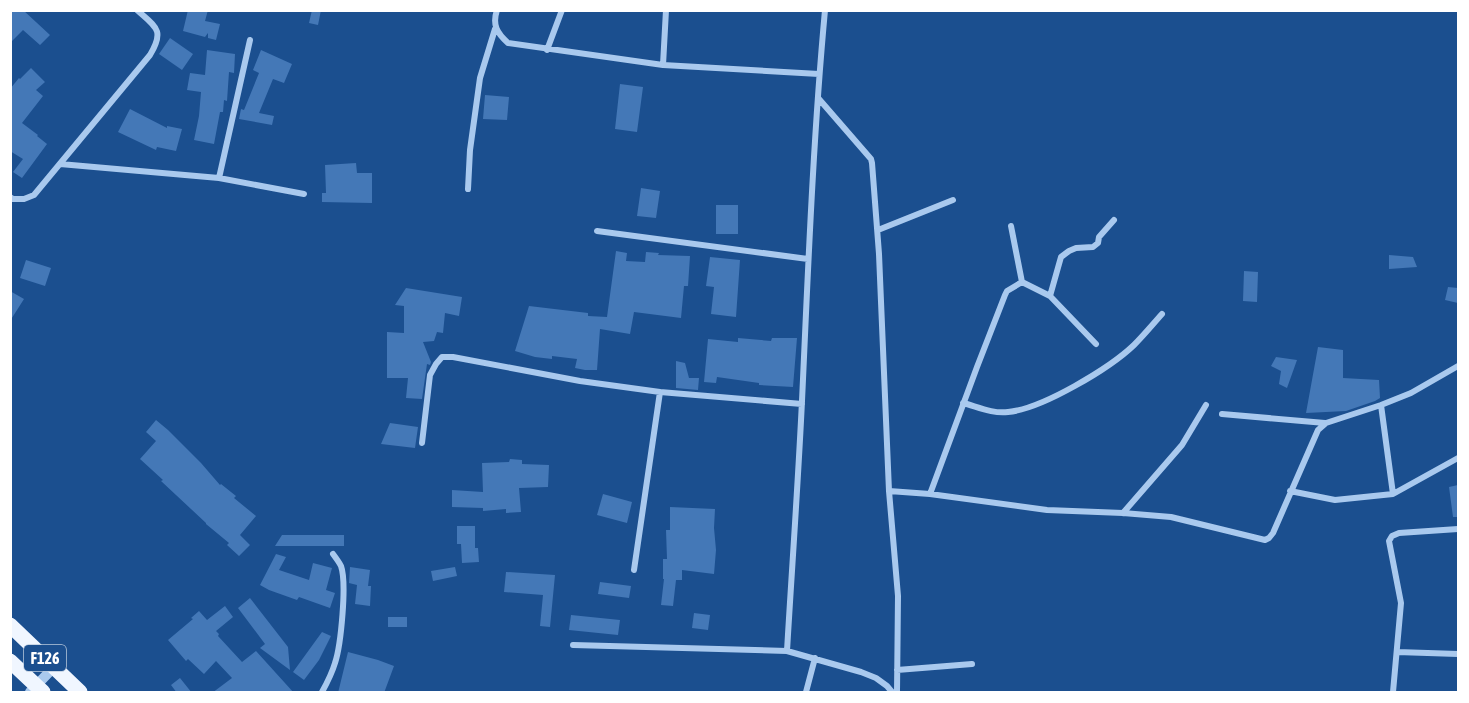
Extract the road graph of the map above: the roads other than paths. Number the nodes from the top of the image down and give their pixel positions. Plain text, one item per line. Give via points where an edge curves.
1 (137, 10) edge
2 (497, 10) edge
3 (562, 10) edge
4 (666, 10) edge
5 (825, 10) edge
6 (495, 29) junction
7 (249, 40) dead end
8 (547, 50) junction
9 (663, 65) junction
10 (819, 74) junction
11 (819, 98) junction
12 (60, 164) junction
13 (219, 178) junction
14 (468, 189) dead end
15 (304, 194) dead end
16 (10, 197) edge
17 (953, 200) dead end
18 (1114, 220) dead end
19 (1011, 226) dead end
20 (878, 230) junction
21 (597, 231) dead end
22 (808, 259) junction
23 (1022, 282) junction
24 (1050, 296) junction
25 (1162, 314) dead end
26 (1096, 344) dead end
27 (1458, 366) edge
28 (660, 392) junction
29 (963, 403) junction
30 (802, 404) junction
31 (1206, 405) dead end
32 (1381, 405) junction
33 (1222, 414) dead end
34 (1326, 423) junction
35 (422, 443) dead end
36 (1458, 458) edge
37 (889, 491) junction
38 (1290, 491) junction
39 (930, 494) junction
40 (1394, 494) junction
41 (1123, 513) junction
42 (1458, 529) edge
43 (333, 554) dead end
44 (634, 570) dead end
45 (10, 625) edge
46 (573, 645) dead end
47 (787, 651) junction
48 (1397, 652) junction
49 (1458, 654) edge
50 (815, 658) junction
51 (10, 660) edge
52 (972, 664) dead end
53 (54, 667) junction
54 (897, 670) junction
55 (37, 690) edge
56 (80, 693) edge
57 (322, 693) edge
58 (806, 693) edge
59 (892, 693) edge
60 (897, 693) edge
61 (1393, 693) edge

1 - 12 street via 156,27 157,44
2 - 6 street
3 - 8 street
4 - 9 street
5 - 10 street
6 - 8 street via 508,43
6 - 14 street via 480,78
7 - 13 street
8 - 9 street
9 - 10 street
10 - 11 street
11 - 20 street via 870,158
11 - 22 street
12 - 13 street
12 - 16 street via 34,195 24,199
13 - 15 street
17 - 20 street
18 - 24 street via 1093,247 1076,248 1061,257
19 - 23 street
20 - 37 street
21 - 22 street
22 - 30 street
23 - 24 street
23 - 29 street via 1005,295
24 - 26 street
25 - 29 street via 1102,370 1043,402 1008,412
27 - 32 street
28 - 30 street
28 - 35 street via 442,357 430,375
28 - 44 street
29 - 39 street
30 - 47 street
31 - 41 street via 1182,445
32 - 34 street
32 - 40 street
33 - 34 street
34 - 38 street via 1318,430
36 - 40 street
37 - 39 street
37 - 54 street via 898,596
38 - 40 street via 1335,500
38 - 41 street via 1273,533 1265,540 1171,517
39 - 41 street via 1047,510
42 - 48 street via 1399,533 1389,541 1401,603
43 - 57 street via 344,579 344,594 336,661
45 - 53 main road, F126
46 - 47 street
47 - 50 street
48 - 49 street
48 - 61 street
50 - 58 street
50 - 59 street via 876,678
51 - 55 main road, F126
52 - 54 street
53 - 55 street
53 - 56 main road, F126
54 - 60 street

